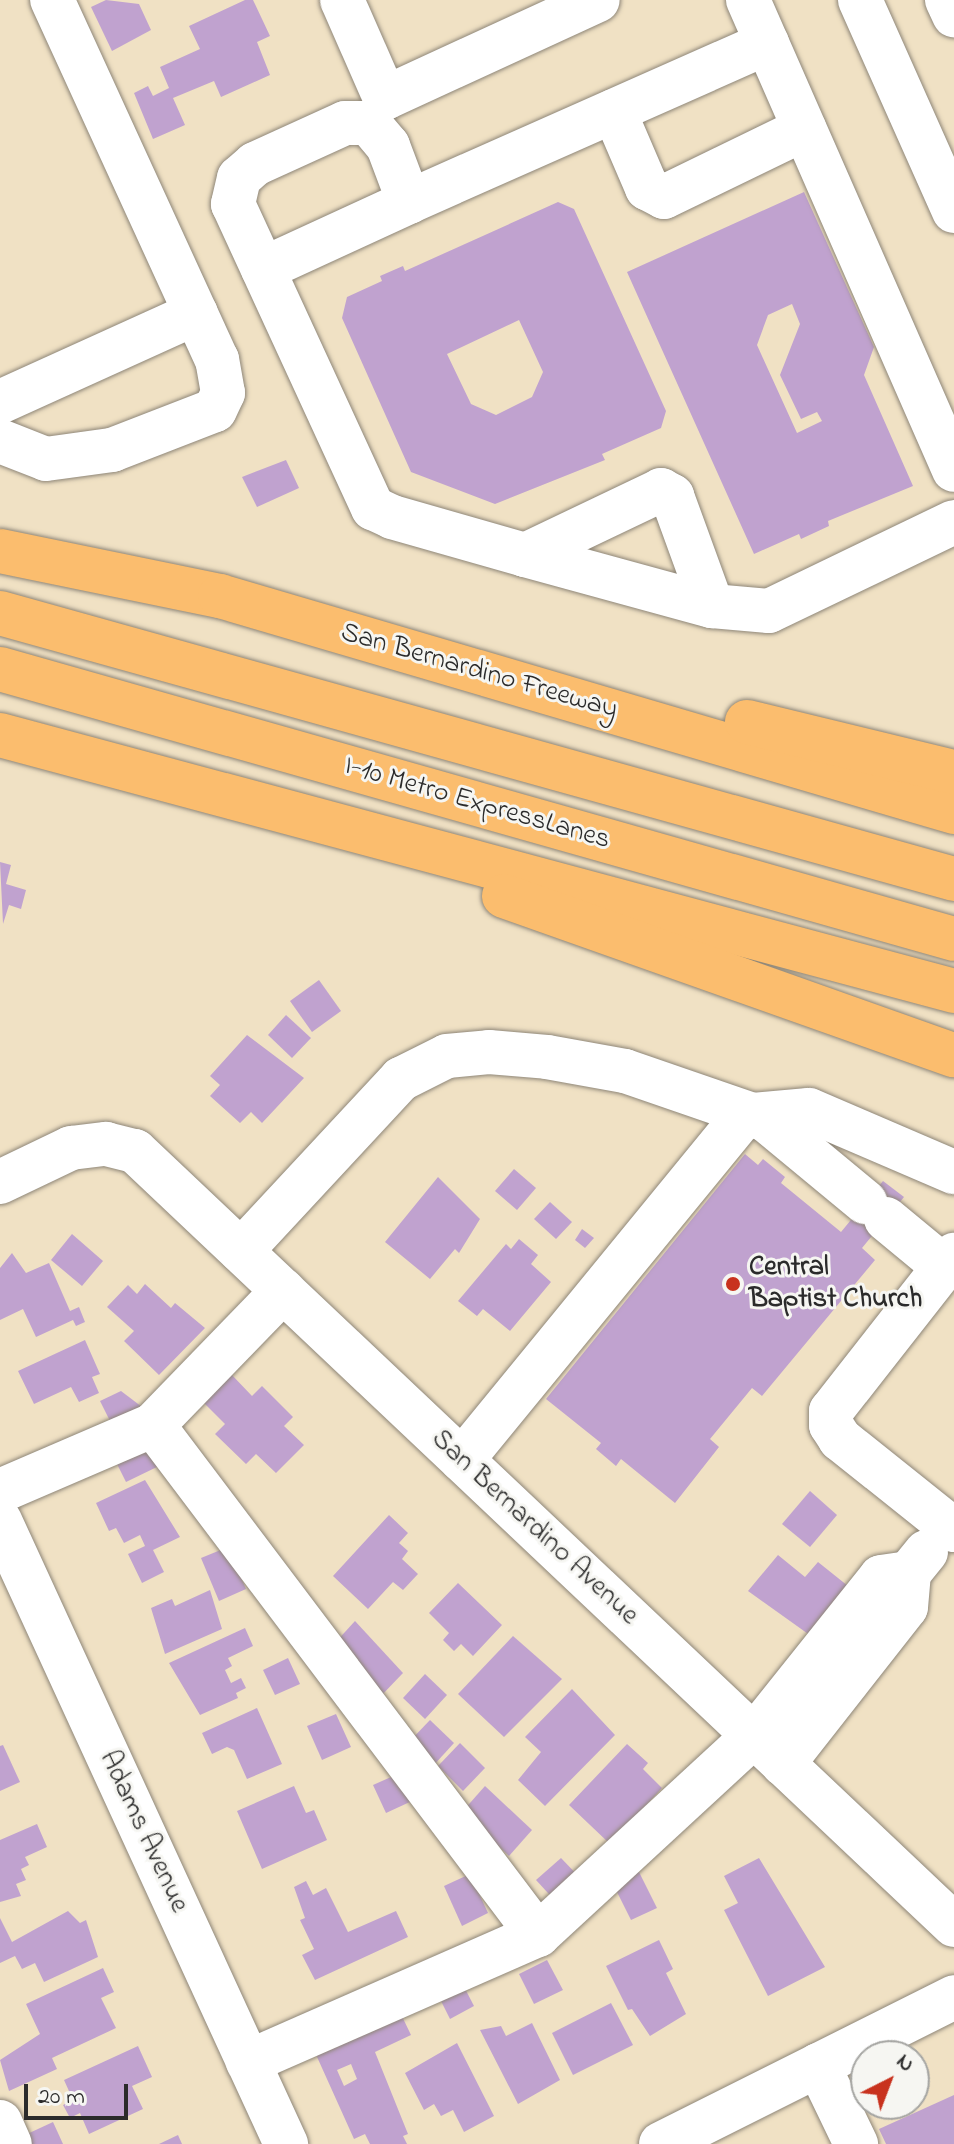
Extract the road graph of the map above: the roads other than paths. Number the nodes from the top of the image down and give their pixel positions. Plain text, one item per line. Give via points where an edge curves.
1 (52, 0) edge
2 (342, 0) edge
3 (748, 0) edge
4 (860, 0) edge
5 (947, 0) edge
6 (590, 2) edge
7 (954, 15) edge
8 (767, 43) junction
9 (377, 110) junction
10 (614, 111) junction
11 (804, 129) junction
12 (409, 202) junction
13 (954, 211) edge
14 (263, 269) junction
15 (196, 313) junction
16 (0, 402) edge
17 (0, 441) edge
18 (954, 470) edge
19 (954, 522) edge
20 (0, 551) edge
21 (525, 555) junction
22 (220, 596) junction
23 (712, 606) junction
24 (0, 613) edge
25 (0, 669) edge
26 (0, 735) edge
27 (954, 772) edge
28 (169, 778) junction
29 (954, 812) edge
30 (954, 879) edge
31 (954, 939) edge
32 (954, 991) edge
33 (954, 1055) edge
34 (753, 1115) junction
35 (4, 1172) edge
36 (954, 1172) edge
37 (241, 1251) junction
38 (949, 1261) edge
39 (283, 1291) junction
40 (153, 1425) junction
41 (462, 1460) junction
42 (0, 1491) edge
43 (0, 1521) edge
44 (950, 1527) edge
45 (768, 1750) junction
46 (954, 1925) edge
47 (538, 1935) junction
48 (954, 1997) edge
49 (248, 2062) junction
50 (818, 2065) junction
51 (0, 2122) edge
52 (10, 2144) edge
53 (286, 2144) edge
54 (661, 2144) edge
55 (856, 2144) edge

1 - 15 street
2 - 9 street
3 - 8 street
4 - 13 street
5 - 7 street
6 - 9 street
8 - 10 street
8 - 11 street
9 - 12 street
9 - 14 street via 255,164 239,178 233,204
10 - 11 street via 647,188 664,197
10 - 12 street
11 - 18 street
12 - 14 street
14 - 21 street via 373,508
15 - 16 street
15 - 17 street via 217,360 223,393 215,410 112,450 78,457 46,459
19 - 23 street via 769,611
20 - 22 highway, San Bernardino Freeway
21 - 23 street
21 - 23 street via 661,490 672,496
22 - 27 highway
22 - 29 highway, San Bernardino Freeway
24 - 30 highway, I-10 Metro ExpressLanes
25 - 31 highway, I-10 Metro ExpressLanes
26 - 28 highway
28 - 32 highway
28 - 33 highway
34 - 36 street via 809,1110
34 - 37 street via 625,1071 489,1052 447,1056 401,1079
34 - 38 street
34 - 41 street via 722,1138
35 - 37 street, San Bernardino Avenue via 71,1148 106,1144 135,1151
37 - 39 street, San Bernardino Avenue
38 - 44 street via 831,1411 831,1425 840,1439
39 - 40 street
39 - 41 street, San Bernardino Avenue
40 - 42 street
40 - 47 street
41 - 45 street, San Bernardino Avenue
43 - 49 street, Adams Avenue
44 - 45 street via 909,1573 881,1577
45 - 46 street, San Bernardino Avenue
45 - 47 street
47 - 49 street
48 - 50 street
49 - 53 street, Adams Avenue
50 - 54 street
50 - 55 street
51 - 52 street

